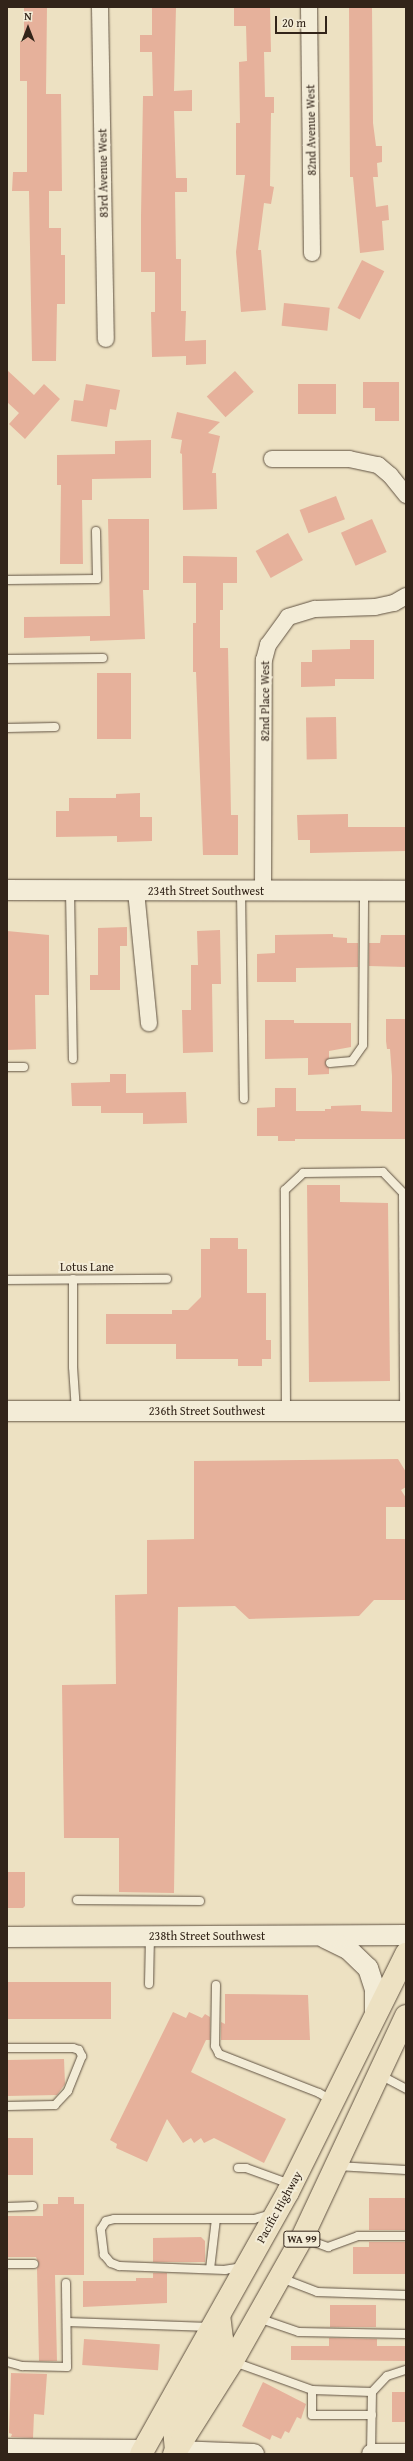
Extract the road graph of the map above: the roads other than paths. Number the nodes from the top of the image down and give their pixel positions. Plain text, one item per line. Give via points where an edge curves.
1 (100, 7) edge
2 (309, 7) edge
3 (312, 253) dead end
4 (106, 339) dead end
5 (272, 459) dead end
6 (406, 495) edge
7 (96, 531) dead end
8 (7, 580) edge
9 (406, 596) edge
10 (102, 658) dead end
11 (7, 659) edge
12 (55, 727) dead end
13 (7, 728) edge
14 (7, 890) edge
15 (70, 891) junction
16 (136, 891) junction
17 (241, 891) junction
18 (263, 891) junction
19 (364, 891) junction
20 (406, 891) edge
21 (150, 1023) dead end
22 (73, 1059) dead end
23 (330, 1063) dead end
24 (7, 1067) edge
25 (24, 1067) dead end
26 (244, 1100) dead end
27 (73, 1279) junction
28 (167, 1279) dead end
29 (7, 1280) edge
30 (286, 1410) junction
31 (7, 1411) edge
32 (76, 1411) junction
33 (405, 1411) edge
34 (78, 1900) dead end
35 (200, 1901) dead end
36 (406, 1935) edge
37 (321, 1936) junction
38 (7, 1937) edge
39 (150, 1937) junction
40 (406, 1954) edge
41 (150, 1984) dead end
42 (216, 1985) dead end
43 (375, 2015) junction
44 (406, 2016) edge
45 (7, 2048) edge
46 (378, 2074) junction
47 (406, 2089) edge
48 (333, 2102) junction
49 (7, 2106) edge
50 (336, 2166) junction
51 (238, 2168) dead end
52 (406, 2170) edge
53 (292, 2184) junction
54 (33, 2206) dead end
55 (7, 2207) edge
56 (276, 2213) junction
57 (216, 2219) junction
58 (406, 2236) edge
59 (302, 2238) junction
60 (7, 2264) edge
61 (34, 2264) dead end
62 (245, 2267) junction
63 (210, 2270) junction
64 (280, 2278) junction
65 (66, 2283) dead end
66 (406, 2295) edge
67 (257, 2318) junction
68 (216, 2321) junction
69 (67, 2322) junction
70 (406, 2334) edge
71 (7, 2362) edge
72 (232, 2362) junction
73 (406, 2370) edge
74 (312, 2390) junction
75 (372, 2392) junction
76 (372, 2415) junction
77 (7, 2450) edge
78 (175, 2452) edge
79 (143, 2453) edge
80 (254, 2454) edge
81 (371, 2454) edge
82 (406, 2454) edge

1 - 4 street, 83rd Avenue West
2 - 3 street, 82nd Avenue West
5 - 6 street via 349,459 378,465
7 - 8 lane via 97,579
9 - 18 street, 82nd Place West via 394,603 375,607 315,609 288,617 268,645 264,660
10 - 11 lane
12 - 13 lane
14 - 15 street, 234th Street Southwest
15 - 16 street, 234th Street Southwest
15 - 22 lane
16 - 17 street, 234th Street Southwest
16 - 21 street
17 - 18 street, 234th Street Southwest
17 - 26 lane
18 - 19 street, 234th Street Southwest
19 - 20 street, 234th Street Southwest
19 - 23 lane via 363,1045 352,1061
24 - 25 lane
27 - 28 lane, Lotus Lane
27 - 29 lane, Lotus Lane
27 - 32 lane
30 - 32 street, 236th Street Southwest
30 - 33 street, 236th Street Southwest
30 - 33 lane via 285,1190 303,1173 383,1172 403,1193
31 - 32 street, 236th Street Southwest
34 - 35 lane
36 - 37 street, 238th Street Southwest
37 - 39 street, 238th Street Southwest
37 - 43 street via 348,1949 368,1968 375,1989
38 - 39 street, 238th Street Southwest
39 - 41 lane
40 - 43 main road, Pacific Highway / WA 99
42 - 48 lane via 215,2046 219,2054 307,2088
43 - 48 main road, Pacific Highway / WA 99
44 - 46 main road, WA 99
45 - 49 lane via 73,2048 79,2050 82,2056 68,2091 55,2105
46 - 47 lane
46 - 50 main road, WA 99
48 - 53 main road, Pacific Highway / WA 99
50 - 52 lane
50 - 59 main road, WA 99
51 - 53 lane via 246,2168
53 - 56 main road, Pacific Highway / WA 99
54 - 55 lane
56 - 57 lane via 254,2219
56 - 62 main road, Pacific Highway / WA 99
57 - 63 lane
57 - 63 lane via 114,2219 102,2225 104,2255 115,2265
58 - 59 lane via 358,2236 328,2247
59 - 64 main road, WA 99
60 - 61 lane
62 - 63 lane
62 - 68 main road, Pacific Highway / WA 99
64 - 66 lane via 317,2292
64 - 67 main road, WA 99
65 - 69 lane
67 - 70 lane via 299,2332
67 - 72 main road, WA 99
68 - 69 lane
68 - 78 main road via 222,2339 178,2420 174,2430
68 - 79 main road, Pacific Highway / WA 99
69 - 71 lane via 67,2367 22,2366
72 - 74 lane
72 - 78 main road, WA 99
73 - 75 lane via 387,2376
74 - 75 lane
74 - 76 lane via 312,2415
75 - 76 lane
76 - 81 lane
77 - 79 street
78 - 80 street
81 - 82 street

